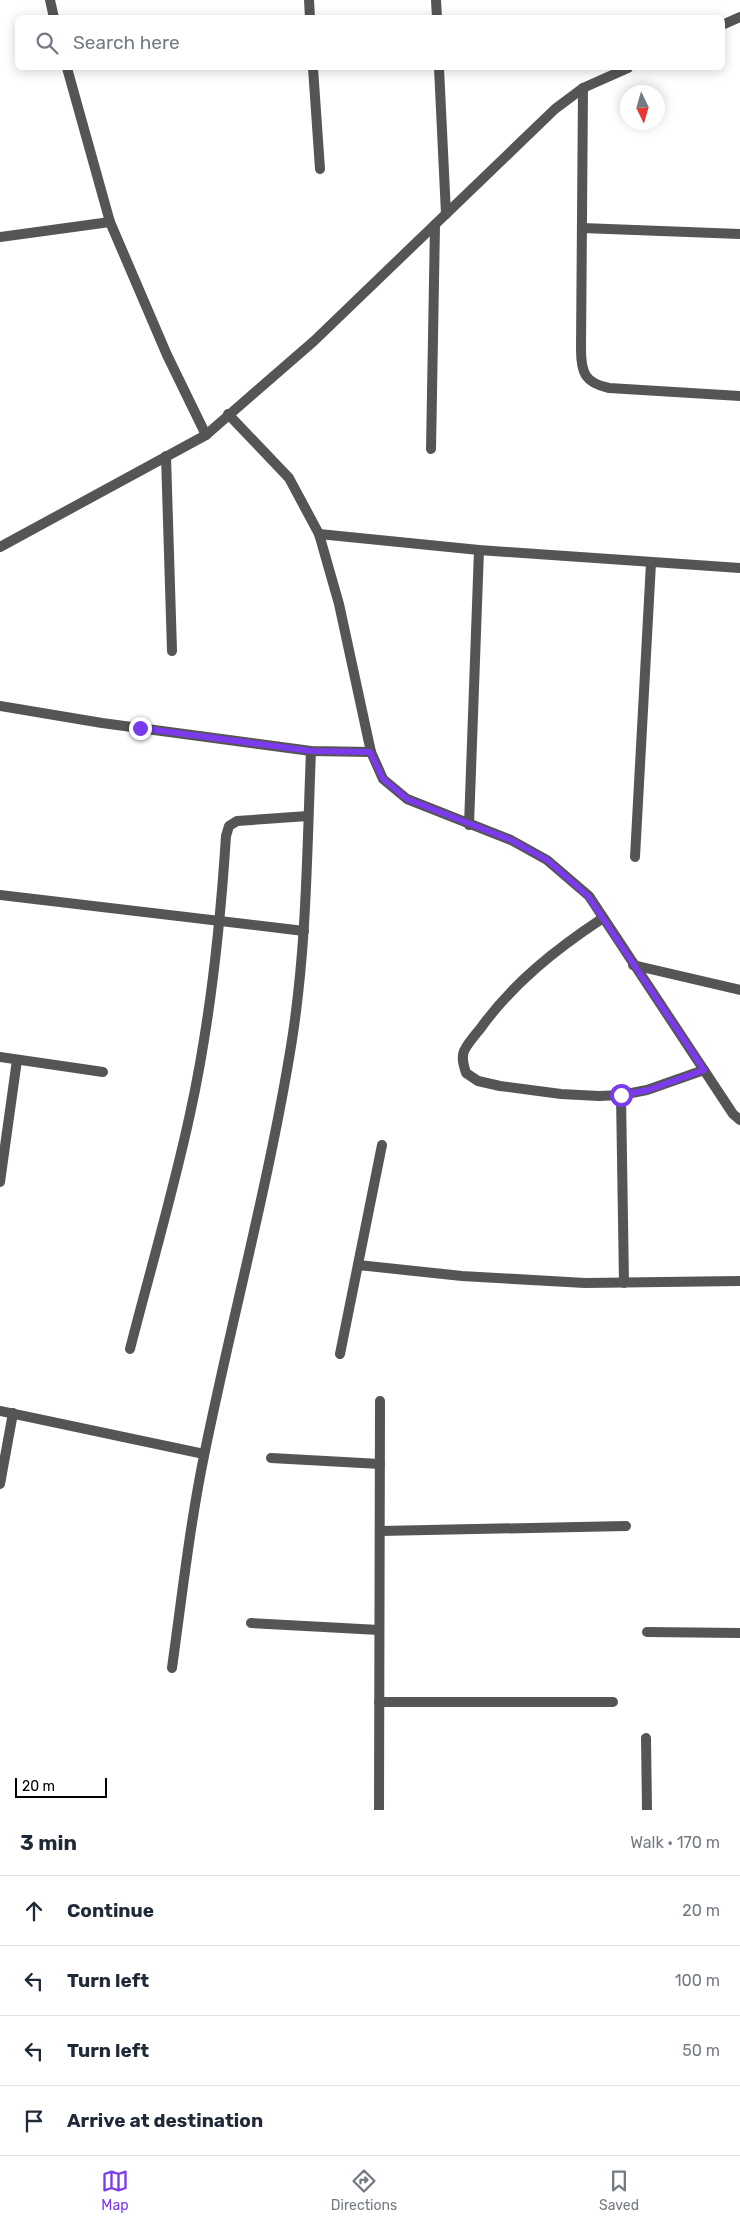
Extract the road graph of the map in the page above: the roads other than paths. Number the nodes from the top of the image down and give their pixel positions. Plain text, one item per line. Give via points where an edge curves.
1 (50, 0) edge
2 (310, 0) edge
3 (436, 0) edge
4 (53, 15) edge
5 (310, 15) edge
6 (437, 15) edge
7 (740, 17) edge
8 (725, 24) edge
9 (68, 70) edge
10 (314, 70) edge
11 (439, 70) edge
12 (624, 70) edge
13 (583, 88) junction
14 (320, 169) dead end
15 (446, 214) junction
16 (110, 222) junction
17 (435, 225) junction
18 (582, 228) junction
19 (740, 234) edge
20 (0, 237) edge
21 (740, 396) edge
22 (228, 414) junction
23 (206, 434) junction
24 (431, 449) dead end
25 (166, 456) junction
26 (319, 534) junction
27 (0, 548) edge
28 (479, 550) junction
29 (651, 563) junction
30 (740, 568) edge
31 (172, 651) dead end
32 (0, 706) edge
33 (311, 751) junction
34 (370, 752) junction
35 (308, 816) junction
36 (469, 825) junction
37 (635, 857) dead end
38 (0, 895) edge
39 (603, 918) junction
40 (220, 922) junction
41 (304, 931) junction
42 (634, 964) junction
43 (740, 990) edge
44 (0, 1057) edge
45 (17, 1060) junction
46 (704, 1070) junction
47 (102, 1072) dead end
48 (621, 1095) junction
49 (740, 1120) edge
50 (382, 1145) dead end
51 (0, 1182) edge
52 (358, 1265) junction
53 (740, 1281) edge
54 (624, 1283) junction
55 (130, 1349) dead end
56 (340, 1354) dead end
57 (380, 1401) dead end
58 (0, 1411) edge
59 (13, 1413) junction
60 (204, 1454) junction
61 (271, 1458) dead end
62 (380, 1464) junction
63 (0, 1484) edge
64 (626, 1526) dead end
65 (380, 1531) junction
66 (251, 1623) dead end
67 (380, 1630) junction
68 (647, 1632) dead end
69 (740, 1633) edge
70 (172, 1668) dead end
71 (379, 1702) junction
72 (614, 1702) dead end
73 (646, 1738) dead end
74 (378, 1810) edge
75 (647, 1810) edge

1 - 4 street
2 - 5 street
3 - 6 street
7 - 8 street
9 - 16 street
10 - 14 street
11 - 15 street
12 - 13 street
13 - 15 street via 555,109
13 - 18 street
15 - 17 street
16 - 20 street
16 - 23 street via 167,355
17 - 22 street via 314,341
17 - 24 street
18 - 19 street
18 - 21 street via 581,362 586,377 609,388
22 - 23 street
22 - 26 street via 289,478
23 - 25 street
25 - 27 street
25 - 31 street
26 - 28 street
26 - 34 street via 339,604
28 - 29 street
28 - 36 street
29 - 30 street
29 - 37 street
32 - 33 street
33 - 34 street
33 - 35 street
34 - 36 street via 383,779 407,799
35 - 40 street via 237,821 230,826 226,836
35 - 41 street
36 - 39 street via 511,840 547,860 588,896
38 - 40 street
39 - 42 street
39 - 48 street via 563,944 526,976 493,1010 464,1051 462,1062 466,1073 478,1081 500,1086 561,1094
40 - 41 street
40 - 55 street via 207,1024 190,1115
41 - 60 street via 292,1038 272,1145
42 - 43 street
42 - 46 street
44 - 45 street
45 - 47 street
45 - 51 street
46 - 48 street via 648,1090
46 - 49 street
48 - 54 street
50 - 52 street
52 - 54 street via 462,1276
52 - 56 street
53 - 54 street
57 - 62 street
58 - 59 street
59 - 60 street
59 - 63 street
60 - 70 street
61 - 62 street
62 - 65 street
64 - 65 street
65 - 67 street
66 - 67 street
67 - 71 street
68 - 69 street
71 - 72 street
71 - 74 street
73 - 75 street

